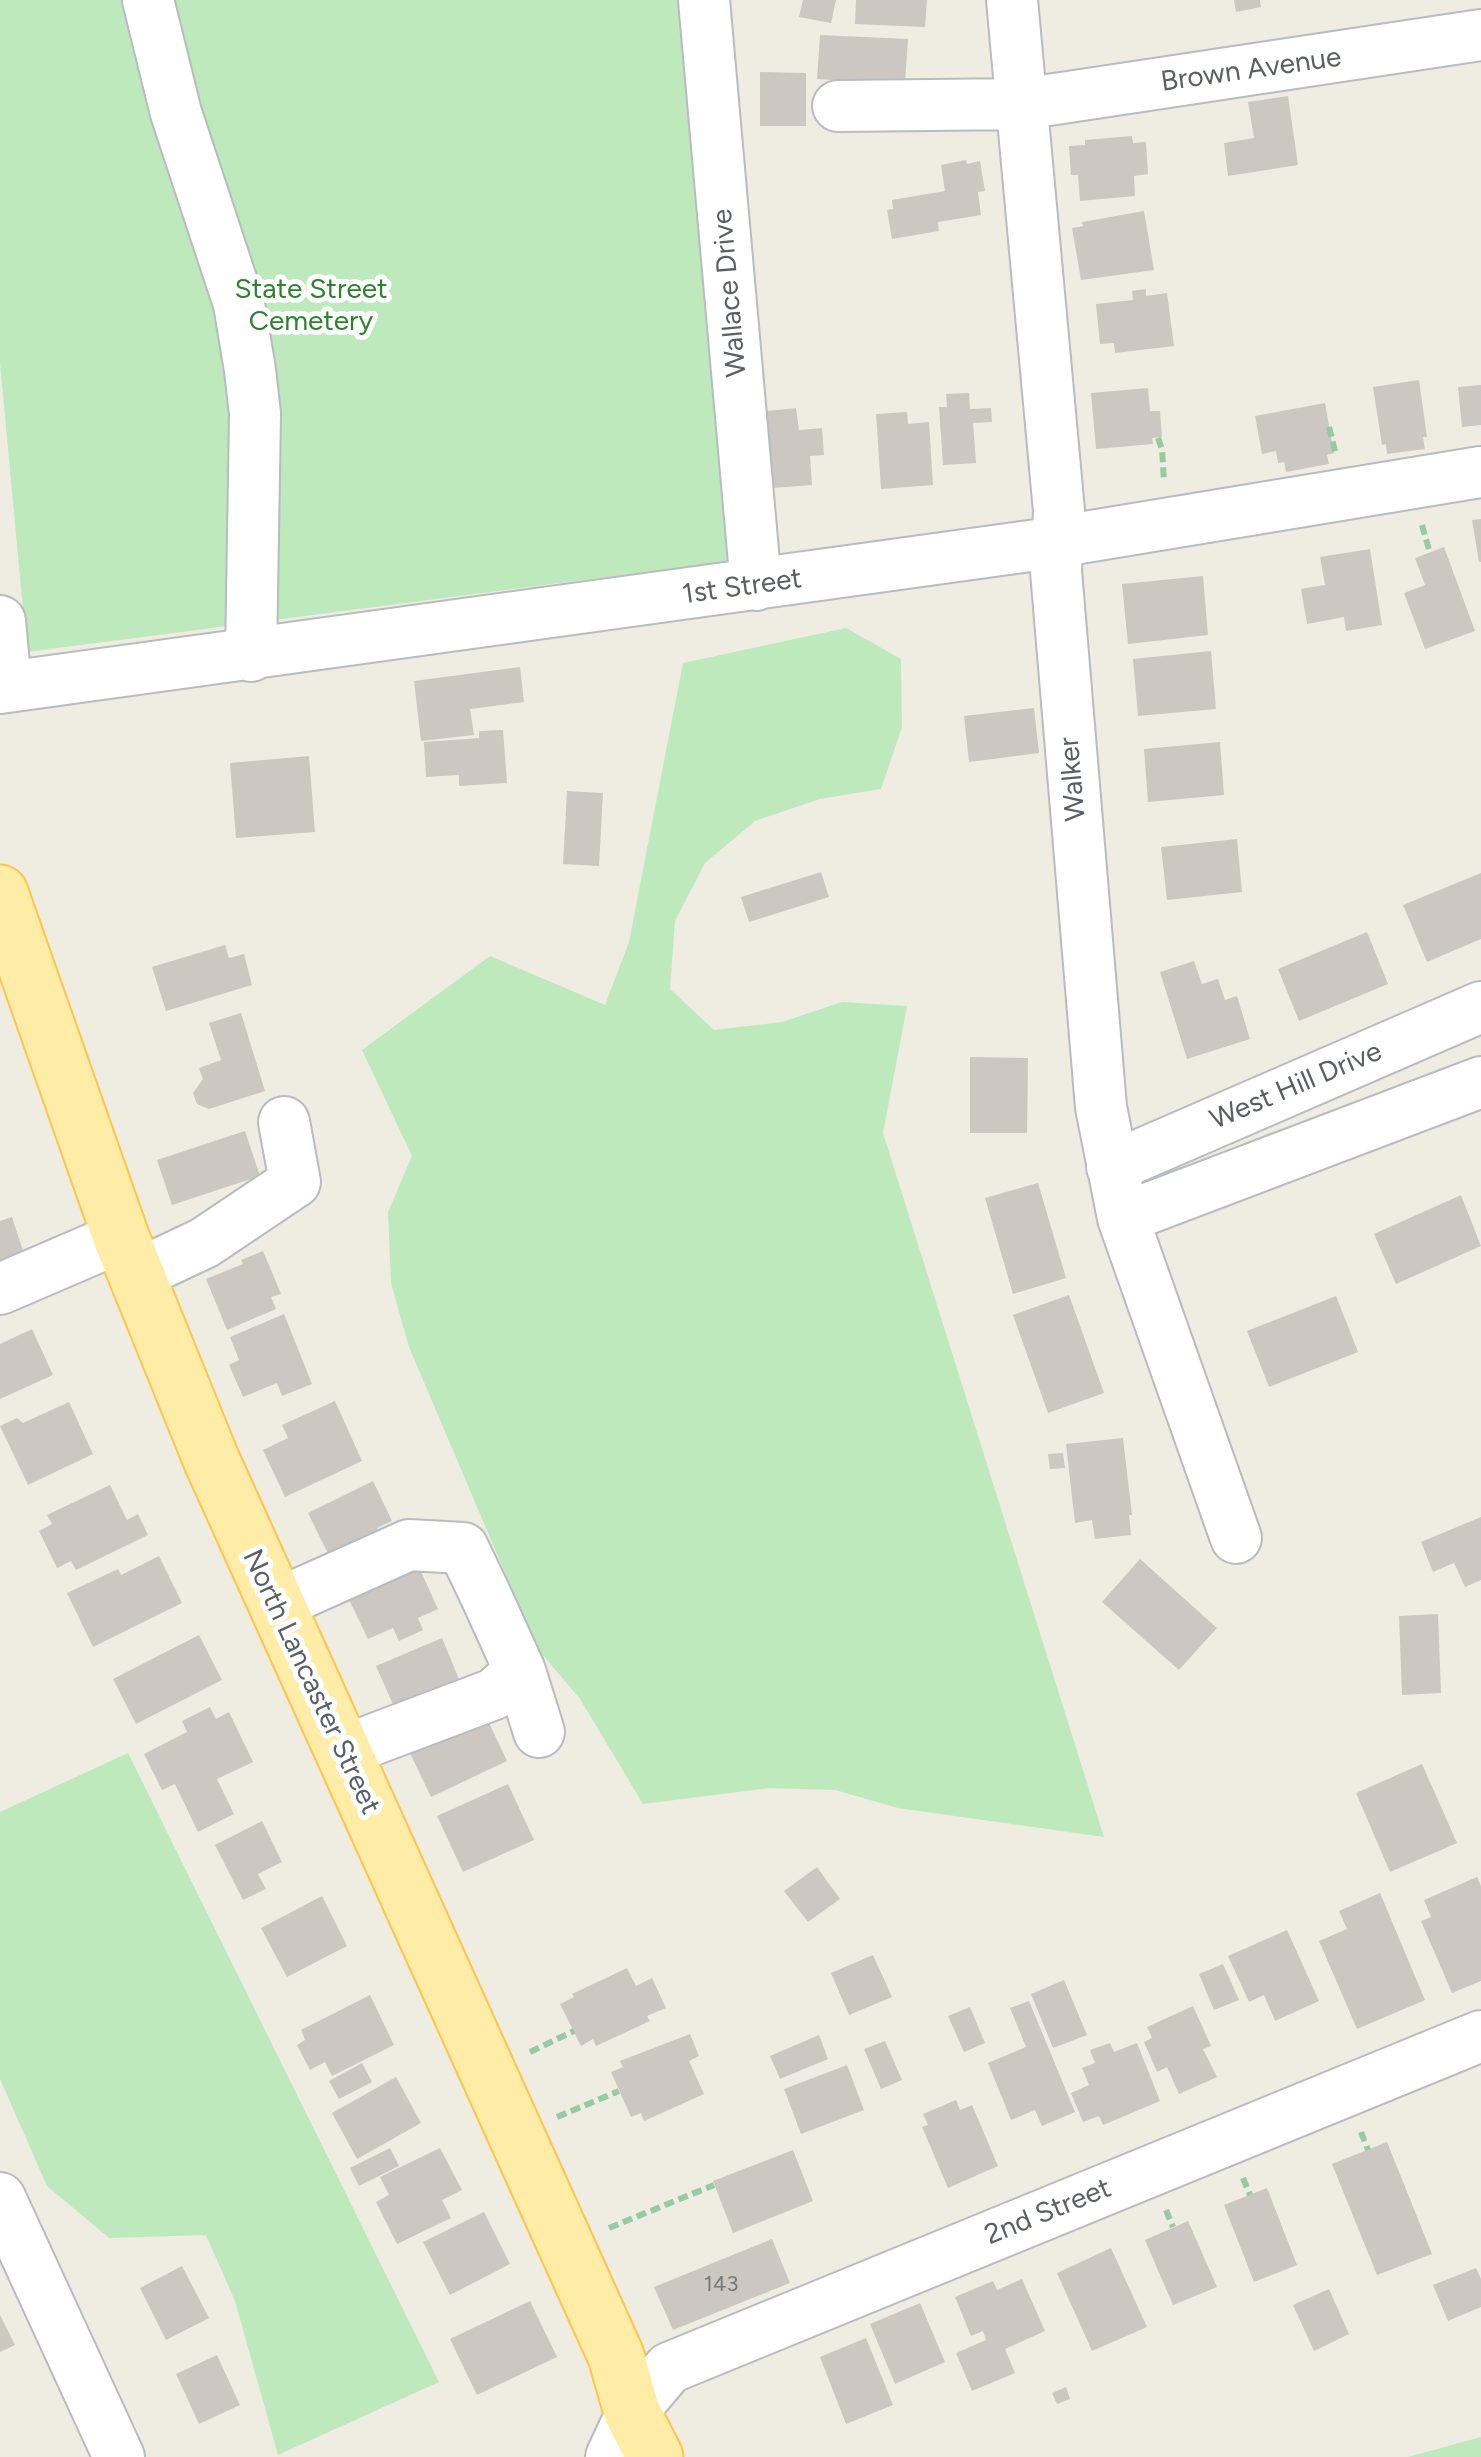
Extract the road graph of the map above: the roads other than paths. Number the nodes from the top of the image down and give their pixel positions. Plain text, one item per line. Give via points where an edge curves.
1 (148, 0) edge
2 (704, 0) edge
3 (1012, 0) edge
4 (1481, 35) edge
5 (1022, 104) junction
6 (838, 106) dead end
7 (1481, 472) edge
8 (1055, 542) junction
9 (756, 586) junction
10 (0, 621) edge
11 (251, 656) junction
12 (3, 688) edge
13 (0, 893) edge
14 (1481, 1006) edge
15 (1481, 1082) edge
16 (284, 1122) dead end
17 (1112, 1167) junction
18 (1122, 1218) junction
19 (128, 1256) junction
20 (0, 1289) edge
21 (1236, 1538) dead end
22 (275, 1605) junction
23 (520, 1672) junction
24 (539, 1732) dead end
25 (342, 1751) junction
26 (1481, 2036) edge
27 (0, 2198) edge
28 (633, 2442) edge
29 (119, 2457) edge

1 - 11 street via 176,113 240,304 255,414
2 - 9 street, Wallace Drive
3 - 5 street, Walker
4 - 5 street, Brown Avenue
5 - 6 street, Brown Avenue
5 - 8 street, Walker via 1059,510
7 - 8 street, 1st Street
8 - 9 street, 1st Street
8 - 17 street, Walker via 1099,1091
9 - 11 street, 1st Street
10 - 12 street
11 - 12 street, 1st Street
13 - 19 main road, North Lancaster Street
14 - 17 street, West Hill Drive
15 - 18 street, West Hill Drive
16 - 19 street via 295,1182 204,1243
17 - 18 street, Walker
18 - 21 street, Walker
19 - 20 street
19 - 22 main road, North Lancaster Street
22 - 23 street via 409,1545 463,1548
22 - 25 main road, North Lancaster Street
23 - 24 street
23 - 25 street via 494,1694
25 - 28 main road, North Lancaster Street via 616,2356
26 - 28 street, 2nd Street via 668,2368
27 - 29 street

